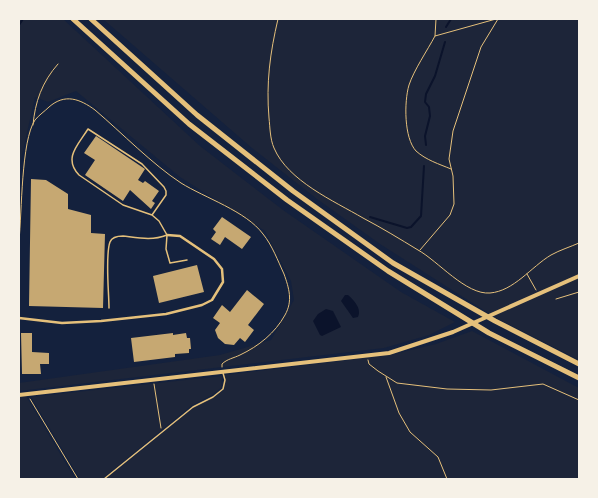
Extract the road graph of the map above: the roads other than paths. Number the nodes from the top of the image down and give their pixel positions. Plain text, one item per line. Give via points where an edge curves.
1 (73, 19) edge
2 (91, 19) edge
3 (152, 215) junction
4 (167, 235) junction
5 (187, 260) dead end
6 (579, 276) edge
7 (109, 308) dead end
8 (19, 318) edge
9 (579, 364) edge
10 (223, 373) junction
11 (579, 378) edge
12 (19, 395) edge
13 (104, 479) edge

1 - 11 highway via 189,124 287,200 388,271 488,333
2 - 9 highway via 198,115 293,190 393,263 495,321
3 - 3 lane via 123,205 74,170 71,164 73,152 88,129 142,164 164,187 166,196
3 - 4 lane
4 - 5 lane via 166,249 170,263
4 - 7 lane via 152,239 121,236 113,239 109,252
4 - 8 street via 180,236 214,259 222,269 223,282 212,300 166,314 101,321 62,323
6 - 10 main road via 453,332 389,353
10 - 12 main road
10 - 13 lane via 223,389 193,407

